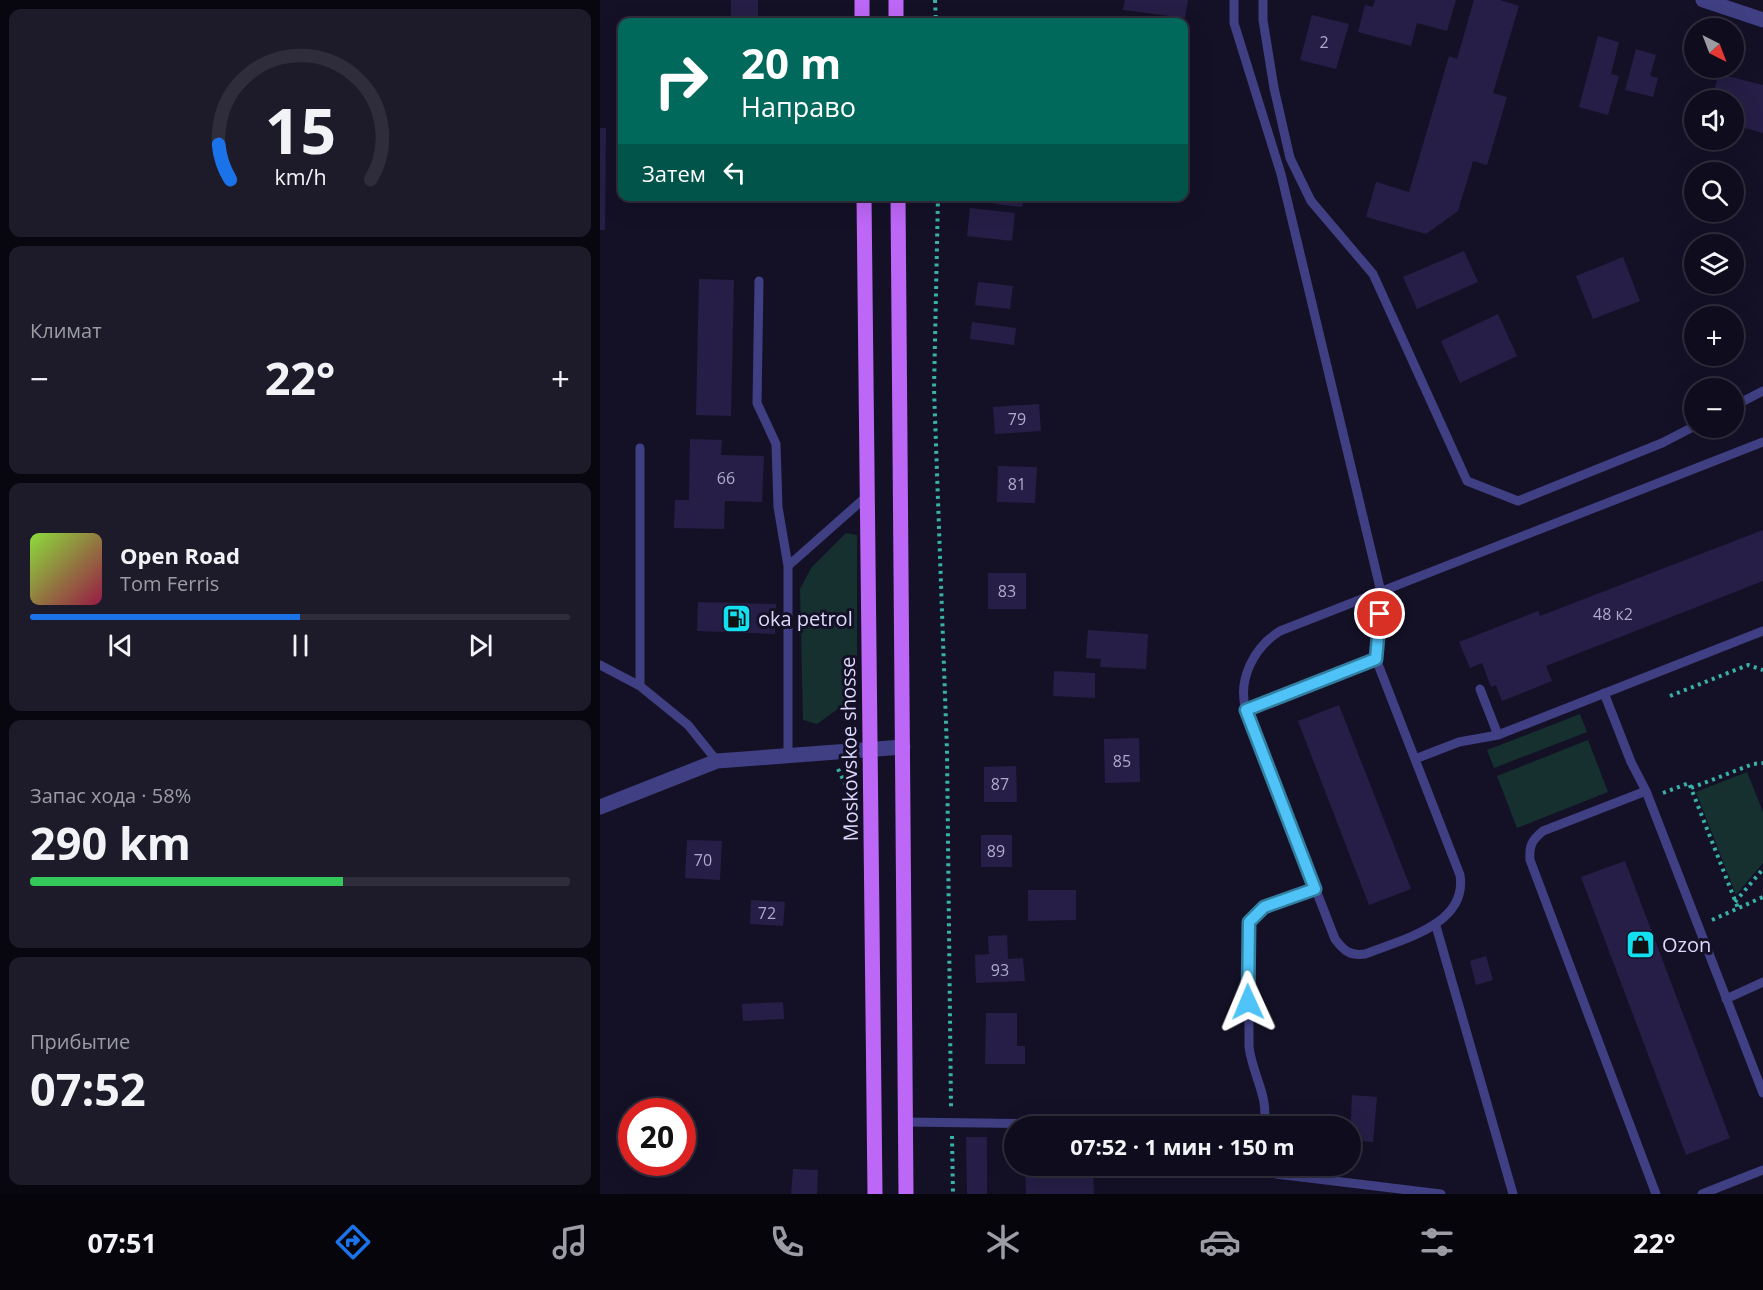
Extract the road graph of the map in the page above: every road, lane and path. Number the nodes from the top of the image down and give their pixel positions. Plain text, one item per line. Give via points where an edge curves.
1 (862, 0) edge
2 (896, 0) edge
3 (934, 0) edge
4 (1234, 0) edge
5 (1263, 0) edge
6 (1710, 1) edge
7 (862, 18) edge
8 (896, 18) edge
9 (936, 18) edge
10 (1763, 20) edge
11 (864, 201) edge
12 (898, 201) edge
13 (938, 201) edge
14 (759, 281) dead end
15 (1763, 391) edge
16 (1744, 401) edge
17 (1684, 432) edge
18 (1763, 442) edge
19 (640, 448) dead end
20 (867, 496) junction
21 (788, 566) junction
22 (1382, 592) junction
23 (1763, 631) edge
24 (1376, 659) junction
25 (600, 665) edge
26 (1763, 670) edge
27 (640, 686) junction
28 (1480, 689) dead end
29 (1604, 693) junction
30 (1670, 696) dead end
31 (1246, 710) junction
32 (1498, 735) junction
33 (903, 747) junction
34 (871, 748) junction
35 (788, 755) junction
36 (1415, 759) junction
37 (717, 761) junction
38 (1763, 762) edge
39 (1691, 788) junction
40 (1647, 795) junction
41 (600, 807) edge
42 (1763, 869) edge
43 (1315, 889) junction
44 (1763, 897) edge
45 (1735, 902) junction
46 (1738, 908) junction
47 (1436, 926) junction
48 (1698, 926) junction
49 (1763, 982) edge
50 (1726, 999) junction
51 (1763, 1093) edge
52 (1265, 1116) edge
53 (905, 1122) junction
54 (951, 1122) junction
55 (1004, 1123) edge
56 (1763, 1170) edge
57 (1292, 1176) edge
58 (875, 1194) edge
59 (906, 1194) edge
60 (953, 1194) edge
61 (1441, 1194) edge
62 (1513, 1194) edge
63 (1656, 1194) edge
64 (1702, 1194) edge

1 - 7 main road
2 - 8 main road
3 - 9 path
4 - 22 lane via 1234,23 1289,208
5 - 17 lane via 1272,77 1290,158 1311,201 1373,274 1467,481 1518,501
6 - 10 street
11 - 20 main road, Moskovskoe shosse
12 - 33 main road
13 - 54 path via 934,389 947,751
14 - 21 lane via 757,403 776,444 778,507
15 - 16 lane
18 - 22 lane
19 - 27 lane
20 - 21 lane
20 - 34 main road, Moskovskoe shosse
21 - 35 lane
22 - 24 lane
22 - 31 lane via 1269,638 1245,678 1242,689
23 - 29 lane
24 - 31 lane
24 - 36 lane
25 - 27 lane
26 - 30 path via 1748,665
27 - 37 lane via 688,725
28 - 32 lane
29 - 32 lane
29 - 40 lane
31 - 43 lane
32 - 36 lane via 1459,742
33 - 34 street
33 - 53 main road
34 - 35 street
34 - 58 main road, Moskovskoe shosse
35 - 37 street
36 - 47 lane via 1461,884 1454,905
37 - 41 street
38 - 39 path
39 - 40 path via 1689,783
39 - 45 path
40 - 48 lane
40 - 63 lane via 1543,831 1532,839 1529,849
42 - 45 path
43 - 47 lane via 1335,939 1353,956
43 - 52 lane via 1264,907 1249,922 1249,1047 1266,1100
44 - 46 path
45 - 46 path
46 - 48 path
47 - 62 lane
48 - 50 lane
49 - 50 lane
50 - 51 lane
53 - 54 lane
53 - 59 main road
54 - 55 lane
54 - 60 path
56 - 64 lane
57 - 61 lane

